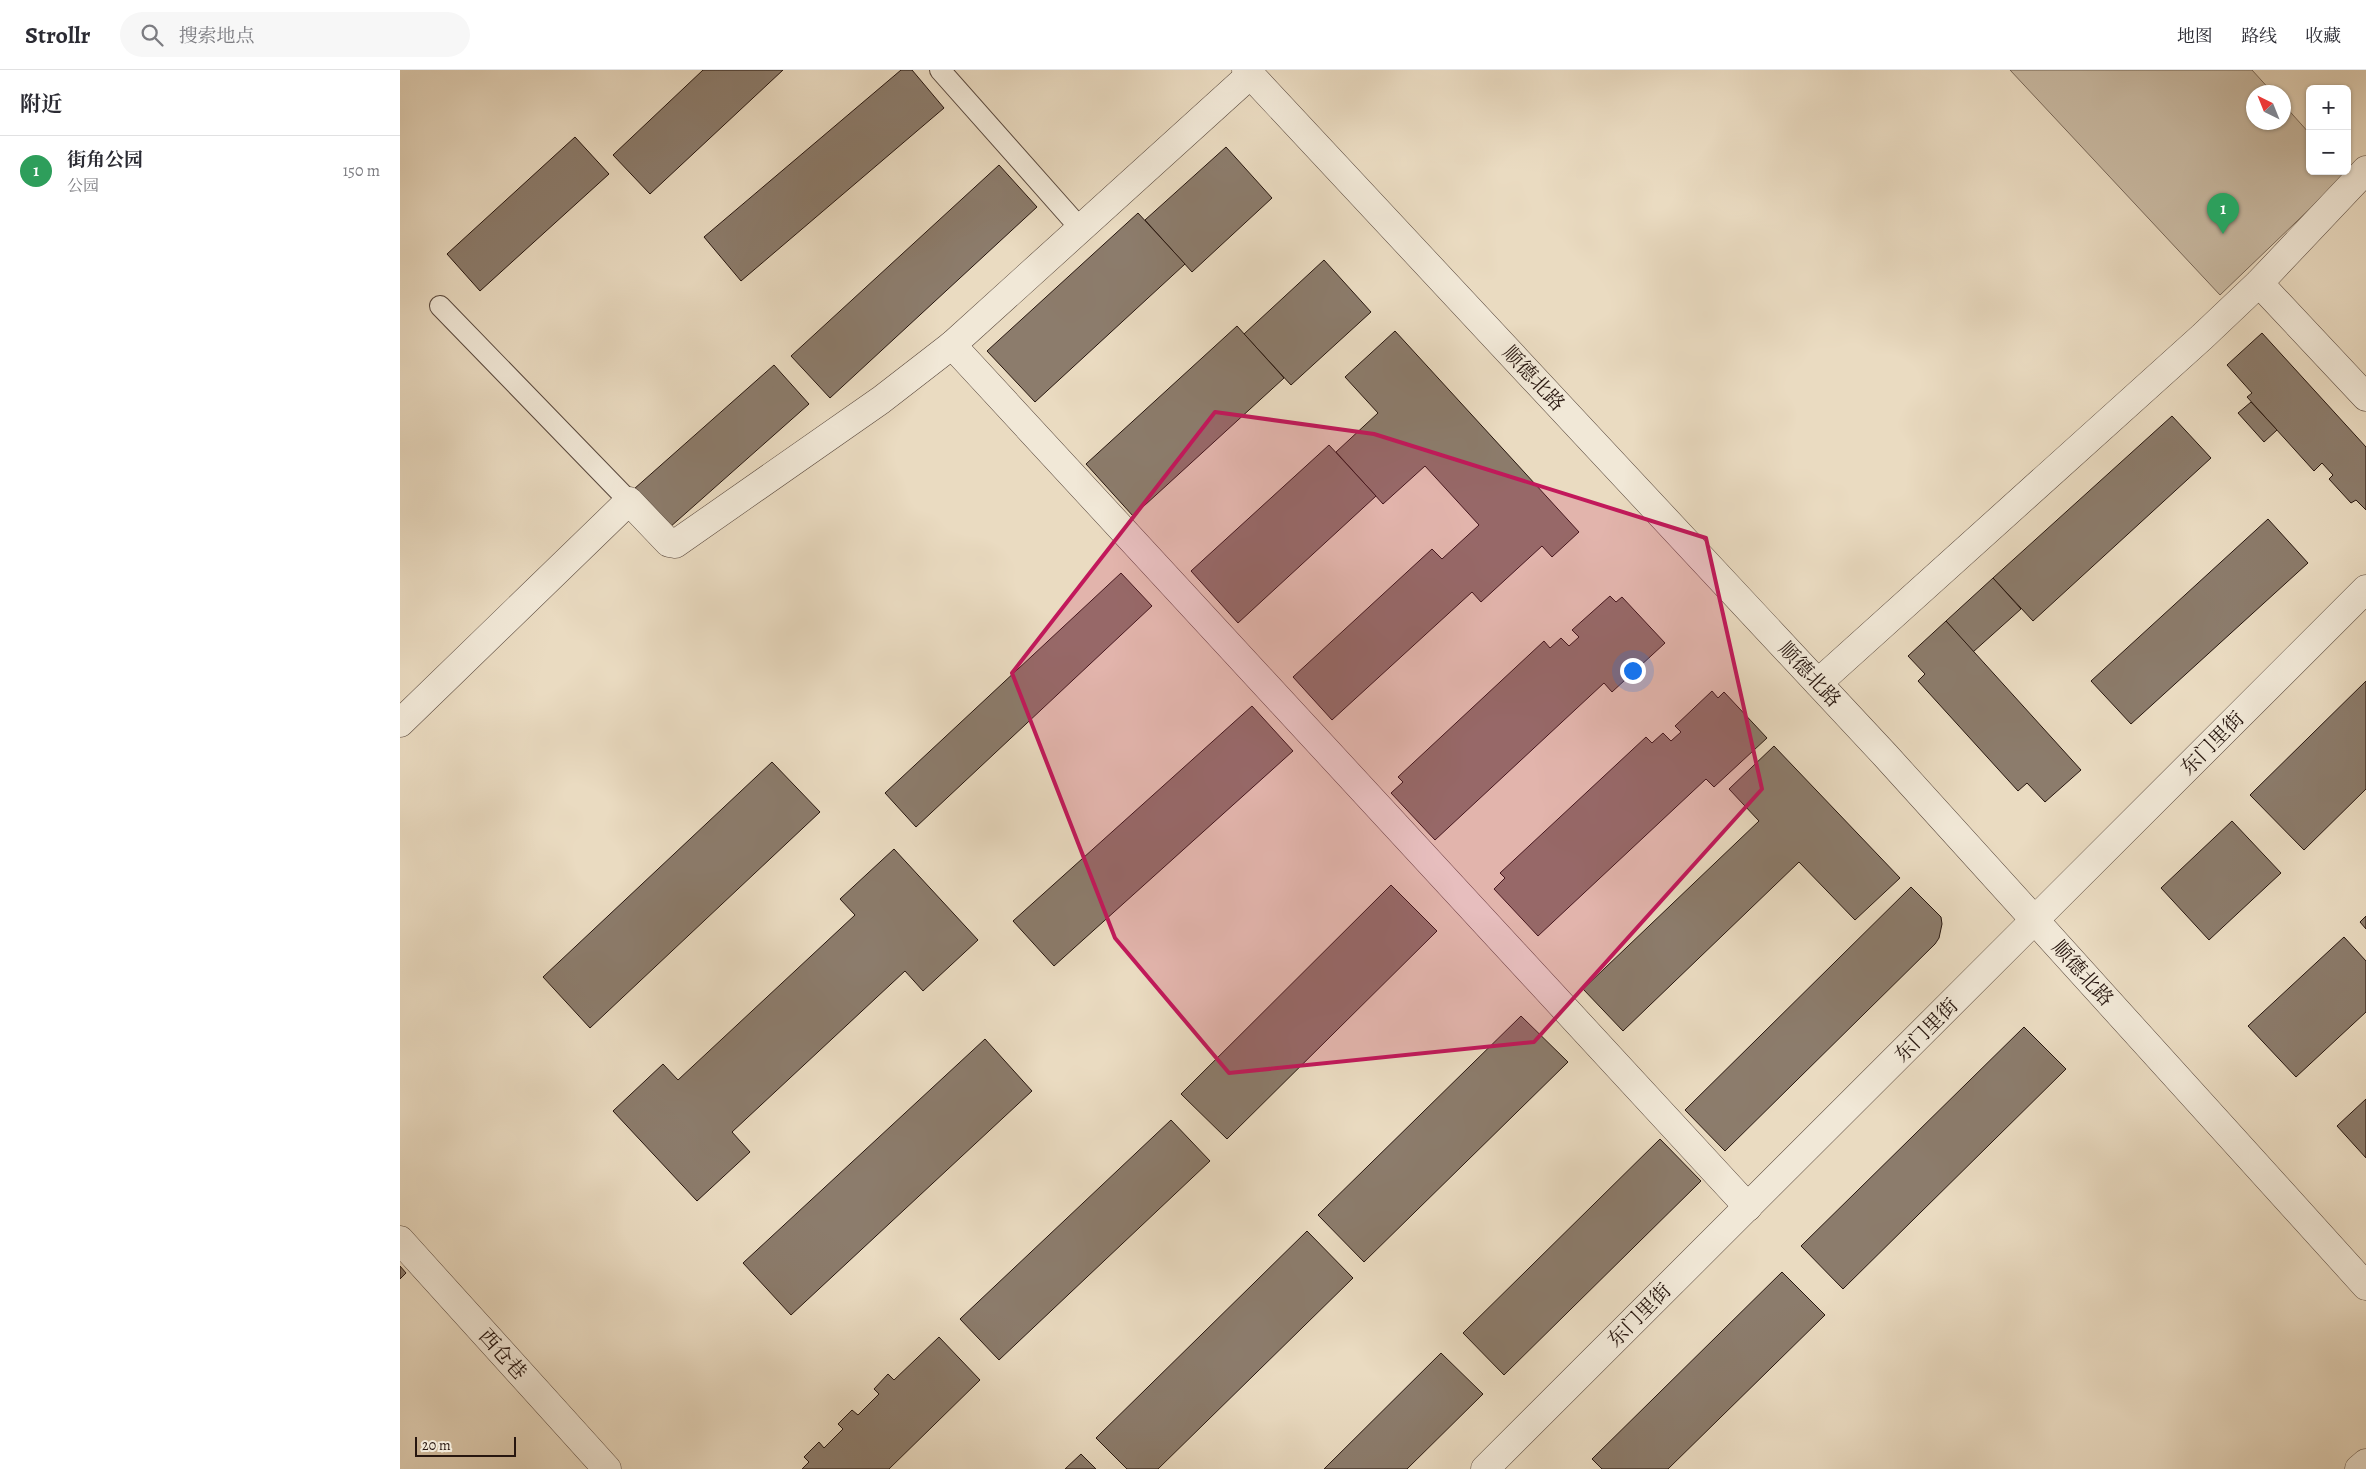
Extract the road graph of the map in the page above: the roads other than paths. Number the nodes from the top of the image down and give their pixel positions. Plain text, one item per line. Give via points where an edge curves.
1 (940, 70) edge
2 (1248, 72) edge
3 (2366, 170) edge
4 (1080, 228) junction
5 (2259, 283) junction
6 (440, 306) dead end
7 (952, 345) junction
8 (2366, 397) edge
9 (629, 501) junction
10 (2366, 590) edge
11 (1818, 683) junction
12 (400, 723) edge
13 (2035, 920) junction
14 (1748, 1207) junction
15 (400, 1240) edge
16 (2366, 1286) edge
17 (2366, 1463) edge
18 (607, 1469) edge
19 (1484, 1469) edge
20 (2359, 1469) edge

1 - 4 lane
2 - 4 street
2 - 11 street, 顺德北路
3 - 5 street
4 - 7 street
5 - 8 street
5 - 11 street
6 - 9 lane
7 - 9 street via 881,400 675,544 669,542
7 - 14 street
9 - 12 street
10 - 13 street, 东门里街
11 - 13 street, 顺德北路
13 - 14 street, 东门里街
13 - 16 street, 顺德北路
14 - 19 street, 东门里街
15 - 18 street, 西仓巷
17 - 20 street

